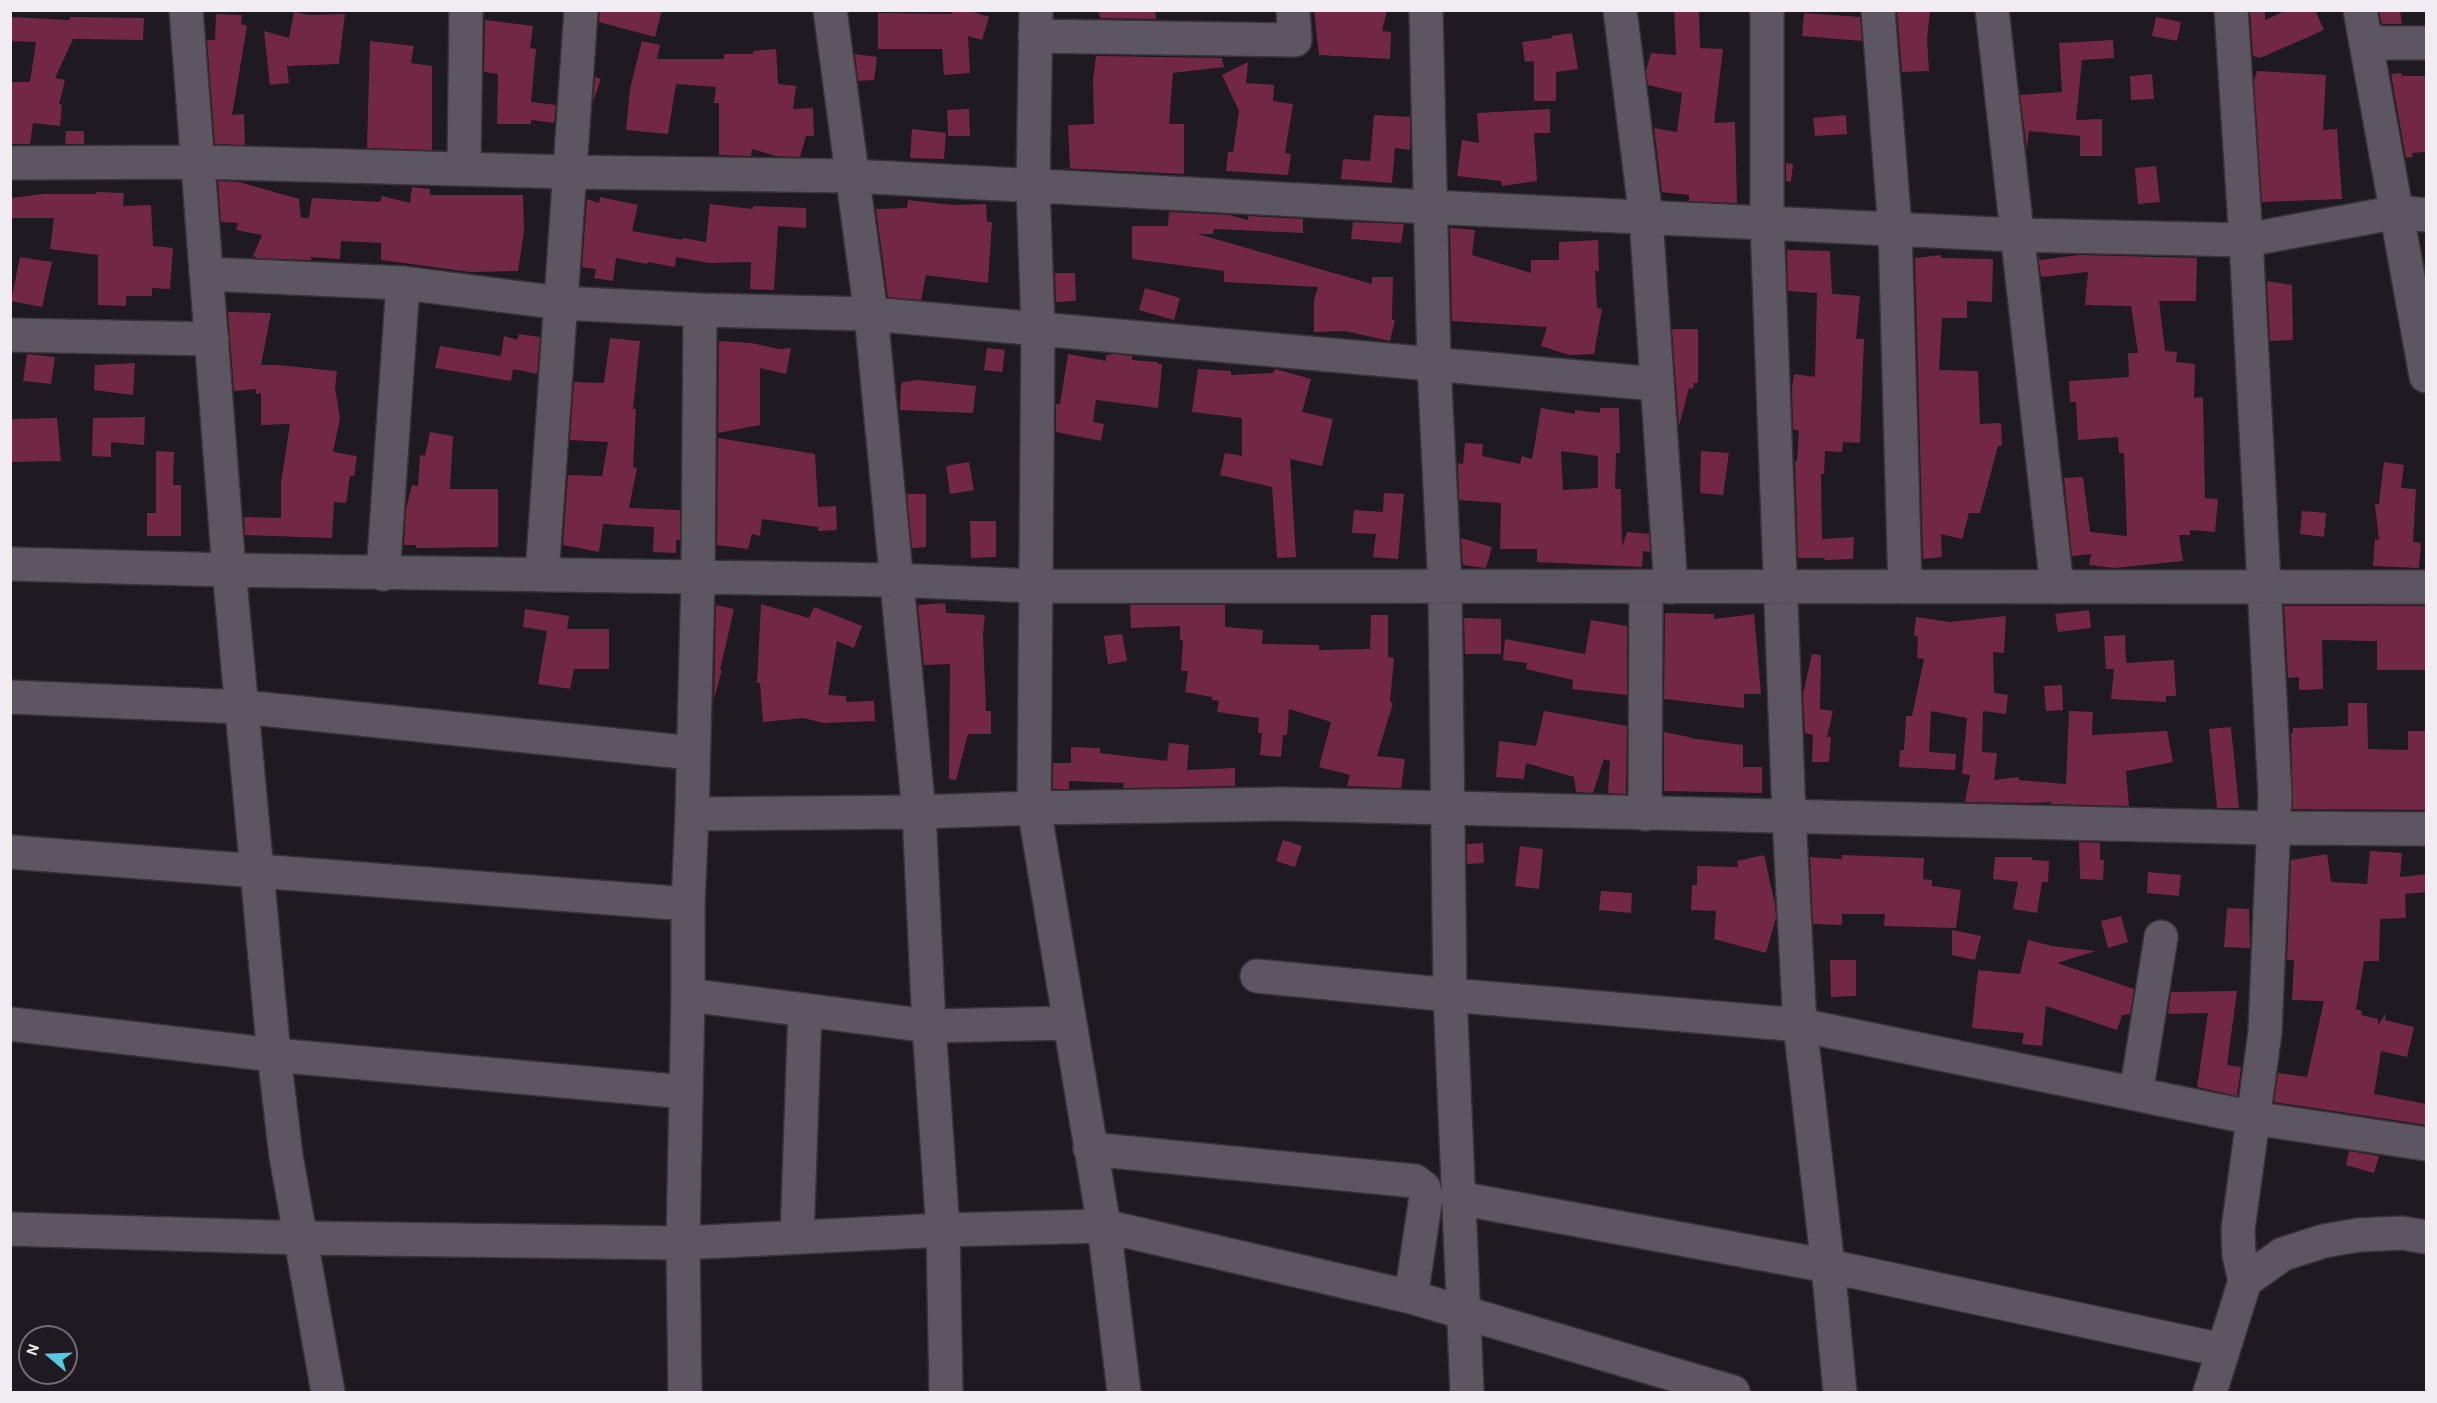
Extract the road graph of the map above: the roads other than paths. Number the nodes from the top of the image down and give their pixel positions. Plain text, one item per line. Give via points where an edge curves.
1 (186, 10) edge
2 (466, 10) edge
3 (581, 10) edge
4 (830, 10) edge
5 (1293, 10) edge
6 (1426, 10) edge
7 (1620, 10) edge
8 (1767, 10) edge
9 (1878, 10) edge
10 (1992, 10) edge
11 (2231, 10) edge
12 (2360, 10) edge
13 (1036, 23) edge
14 (2366, 43) junction
15 (2427, 43) edge
16 (198, 162) junction
17 (10, 163) edge
18 (464, 169) junction
19 (570, 172) junction
20 (852, 176) junction
21 (1033, 186) junction
22 (1430, 207) junction
23 (2412, 213) edge
24 (1646, 218) junction
25 (1767, 223) junction
26 (1895, 229) junction
27 (2017, 235) junction
28 (2246, 240) junction
29 (206, 274) junction
30 (403, 283) junction
31 (561, 303) junction
32 (700, 310) junction
33 (871, 314) junction
34 (1038, 327) junction
35 (10, 334) edge
36 (212, 339) junction
37 (1434, 364) junction
38 (2427, 376) edge
39 (1656, 384) junction
40 (10, 564) edge
41 (230, 570) junction
42 (383, 574) junction
43 (542, 575) junction
44 (698, 577) junction
45 (895, 580) junction
46 (1034, 586) junction
47 (1445, 587) junction
48 (1659, 587) junction
49 (1780, 587) junction
50 (1905, 587) junction
51 (2057, 587) junction
52 (2263, 587) junction
53 (2427, 587) edge
54 (10, 697) edge
55 (243, 707) junction
56 (693, 753) junction
57 (1034, 808) junction
58 (1447, 808) junction
59 (919, 812) junction
60 (692, 814) junction
61 (1645, 814) junction
62 (1790, 817) junction
63 (2273, 828) junction
64 (2427, 829) edge
65 (10, 852) edge
66 (259, 872) junction
67 (688, 904) junction
68 (2161, 937) dead end
69 (1257, 976) dead end
70 (688, 995) junction
71 (1450, 995) junction
72 (805, 1010) junction
73 (1069, 1023) junction
74 (10, 1024) edge
75 (1800, 1025) junction
76 (929, 1026) junction
77 (274, 1055) junction
78 (686, 1092) junction
79 (2136, 1094) junction
80 (2253, 1118) junction
81 (2427, 1144) edge
82 (1090, 1149) junction
83 (1458, 1198) junction
84 (1104, 1226) junction
85 (10, 1229) edge
86 (943, 1230) junction
87 (302, 1238) junction
88 (797, 1238) junction
89 (2427, 1238) edge
90 (683, 1243) junction
91 (1828, 1266) junction
92 (2245, 1281) junction
93 (1411, 1297) junction
94 (1463, 1312) junction
95 (2222, 1350) junction
96 (328, 1392) edge
97 (685, 1392) edge
98 (946, 1392) edge
99 (1124, 1392) edge
100 (1467, 1392) edge
101 (1733, 1392) edge
102 (1840, 1392) edge
103 (2210, 1392) edge

1 - 16 street
2 - 18 street
3 - 19 street
4 - 20 street
5 - 13 street via 1295,40
6 - 22 street
7 - 24 street
8 - 25 street
9 - 26 street
10 - 27 street
11 - 28 street
12 - 14 street
13 - 21 street
14 - 15 street
14 - 23 street
16 - 17 street
16 - 18 street
16 - 29 street
18 - 19 street
19 - 20 street
19 - 31 street
20 - 21 street
20 - 33 street
21 - 22 street
21 - 34 street
22 - 24 street
22 - 37 street
23 - 28 street
23 - 38 street
24 - 25 street
24 - 39 street
25 - 26 street
25 - 49 street
26 - 27 street
26 - 50 street
27 - 28 street
27 - 51 street
28 - 52 street
29 - 30 street
29 - 36 street
30 - 31 street
30 - 42 street
31 - 32 street
31 - 43 street
32 - 33 street
32 - 44 street
33 - 34 street
33 - 45 street
34 - 37 street
34 - 46 street
35 - 36 street
36 - 41 street
37 - 39 street
37 - 47 street
39 - 48 street
40 - 41 street
41 - 42 street
41 - 55 street
42 - 43 street
43 - 44 street
44 - 45 street
44 - 56 street
45 - 46 street
45 - 59 street
46 - 47 street
46 - 57 street
47 - 48 street
47 - 58 street
48 - 49 street
48 - 61 street
49 - 50 street
49 - 62 street
50 - 51 street
51 - 52 street
52 - 53 street
52 - 63 street via 2275,795
54 - 55 street
55 - 56 street
55 - 66 street
56 - 60 street
57 - 58 street via 1284,804
57 - 59 street
57 - 73 street
58 - 61 street
58 - 71 street
59 - 60 street
59 - 76 street
60 - 67 street
61 - 62 street
62 - 63 street
62 - 75 street
63 - 64 street
63 - 80 street via 2265,1032
65 - 66 street
66 - 67 street
66 - 77 street
67 - 70 street
68 - 79 street
69 - 71 street
70 - 72 street
70 - 78 street
71 - 75 street
71 - 83 street
72 - 76 street
72 - 88 street
73 - 76 street
73 - 82 street
74 - 77 street
75 - 79 street
75 - 91 street
76 - 86 street
77 - 78 street
77 - 87 street via 286,1156
78 - 90 street
79 - 80 street
80 - 81 street
80 - 92 street via 2238,1229
82 - 84 street
82 - 93 street via 1415,1181 1424,1188 1426,1197
83 - 91 street
83 - 94 street
84 - 86 street
84 - 93 street
84 - 99 street
85 - 87 street
86 - 88 street
86 - 98 street
87 - 90 street
87 - 96 street
88 - 90 street
89 - 92 street via 2402,1233 2324,1241 2283,1254
90 - 97 street
91 - 95 street
91 - 102 street
92 - 95 street
93 - 94 street
94 - 100 street
94 - 101 street
95 - 103 street

